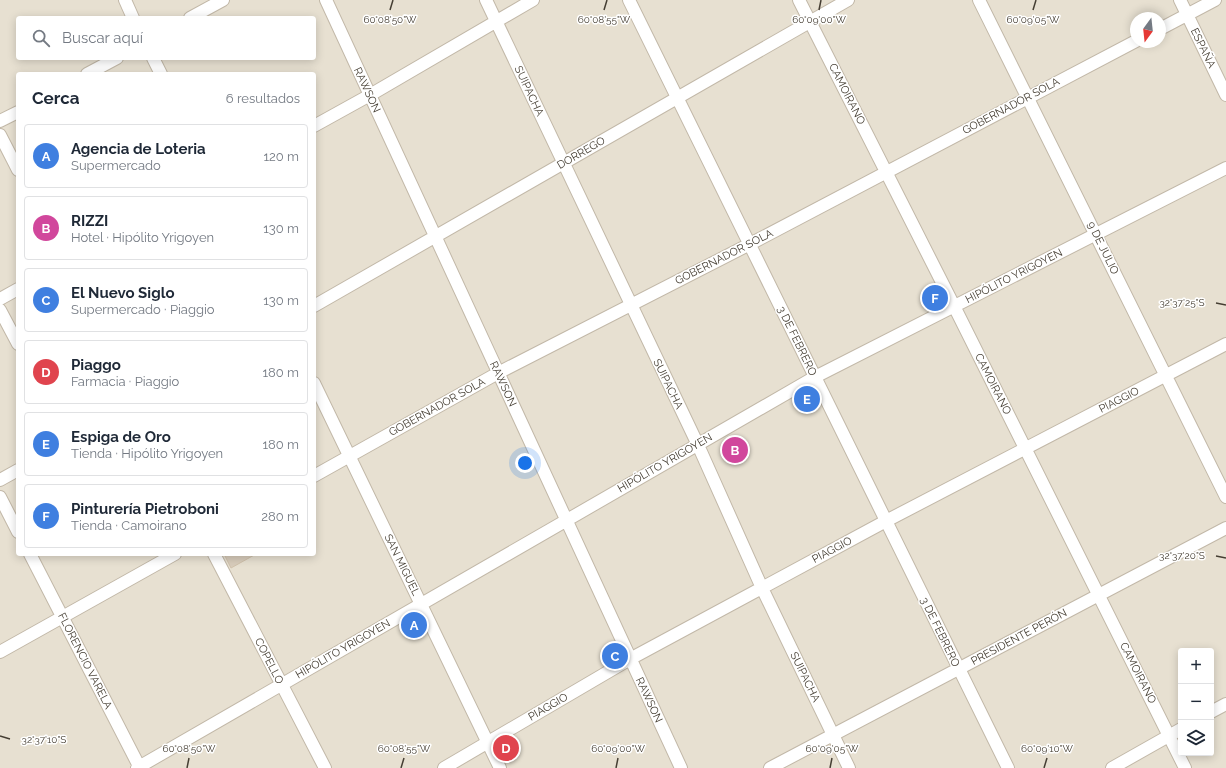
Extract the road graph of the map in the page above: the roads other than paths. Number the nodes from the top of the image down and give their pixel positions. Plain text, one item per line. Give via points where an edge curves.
1 (125, 0) edge
2 (223, 0) edge
3 (326, 0) edge
4 (486, 0) edge
5 (533, 0) edge
6 (629, 0) edge
7 (799, 0) edge
8 (848, 0) edge
9 (979, 0) edge
10 (1180, 0) edge
11 (1215, 0) edge
12 (1187, 14) junction
13 (133, 16) edge
14 (194, 16) edge
15 (496, 22) junction
16 (810, 22) junction
17 (1166, 26) edge
18 (1130, 44) edge
19 (113, 60) edge
20 (154, 60) edge
21 (91, 72) edge
22 (160, 72) edge
23 (370, 95) junction
24 (1226, 95) edge
25 (1027, 97) junction
26 (677, 98) junction
27 (16, 113) edge
28 (0, 121) edge
29 (316, 125) edge
30 (0, 135) edge
31 (563, 163) junction
32 (16, 166) edge
33 (1226, 168) edge
34 (886, 172) junction
35 (1096, 235) junction
36 (435, 236) junction
37 (750, 244) junction
38 (16, 290) edge
39 (0, 299) edge
40 (316, 305) edge
41 (630, 306) junction
42 (954, 306) junction
43 (0, 310) edge
44 (16, 340) edge
45 (1226, 344) edge
46 (498, 373) junction
47 (1166, 376) junction
48 (815, 377) junction
49 (316, 388) edge
50 (698, 445) junction
51 (1025, 449) junction
52 (350, 456) junction
53 (16, 471) edge
54 (316, 475) edge
55 (0, 480) edge
56 (0, 497) edge
57 (1226, 497) edge
58 (566, 520) junction
59 (886, 521) junction
60 (16, 528) edge
61 (1226, 528) edge
62 (31, 556) edge
63 (171, 556) edge
64 (215, 556) edge
65 (762, 588) junction
66 (1099, 595) junction
67 (421, 604) junction
68 (62, 617) junction
69 (0, 652) edge
70 (630, 658) junction
71 (959, 669) junction
72 (282, 685) junction
73 (1226, 704) edge
74 (1214, 710) edge
75 (1178, 730) edge
76 (833, 735) junction
77 (1169, 735) junction
78 (487, 743) junction
79 (139, 768) edge
80 (325, 768) edge
81 (444, 768) edge
82 (500, 768) edge
83 (681, 768) edge
84 (770, 768) edge
85 (849, 768) edge
86 (1008, 768) edge
87 (1112, 768) edge
88 (1185, 768) edge

1 - 13 street
2 - 14 street
3 - 23 street, RAWSON
4 - 15 street, SUIPACHA
5 - 15 street
6 - 26 street, 3 DE FEBRERO
7 - 16 street, CAMOIRANO
8 - 16 street, DORREGO
9 - 25 street, 9 DE JULIO
10 - 12 street, ESPAÑA
11 - 12 street
12 - 17 street
12 - 24 street, ESPAÑA
15 - 23 street
15 - 31 street, SUIPACHA
16 - 26 street, DORREGO
16 - 34 street, CAMOIRANO
18 - 25 street, GOBERNADOR SOLA
19 - 21 street
20 - 22 street
23 - 29 street
23 - 36 street, RAWSON
25 - 34 street, GOBERNADOR SOLA
25 - 35 street, 9 DE JULIO
26 - 31 street, DORREGO
26 - 37 street, 3 DE FEBRERO
27 - 28 street
30 - 32 street
31 - 36 street, DORREGO
31 - 41 street, SUIPACHA
33 - 35 street, HIPÓLITO YRIGOYEN
34 - 37 street, GOBERNADOR SOLA
34 - 42 street, CAMOIRANO
35 - 42 street, HIPÓLITO YRIGOYEN
35 - 47 street, 9 DE JULIO
36 - 40 street, DORREGO
36 - 46 street, RAWSON
37 - 41 street, GOBERNADOR SOLA
37 - 48 street, 3 DE FEBRERO
38 - 39 street
41 - 46 street, GOBERNADOR SOLA
41 - 50 street, SUIPACHA
42 - 48 street, HIPÓLITO YRIGOYEN
42 - 51 street, CAMOIRANO
43 - 44 street
45 - 47 street, PIAGGIO
46 - 52 street, GOBERNADOR SOLA
46 - 58 street, RAWSON
47 - 51 street, PIAGGIO
47 - 57 street, 9 DE JULIO
48 - 50 street, HIPÓLITO YRIGOYEN
48 - 59 street, 3 DE FEBRERO
49 - 52 street, SAN MIGUEL
50 - 58 street, HIPÓLITO YRIGOYEN
50 - 65 street, SUIPACHA
51 - 59 street, PIAGGIO
51 - 66 street, CAMOIRANO
52 - 54 street, GOBERNADOR SOLA
52 - 67 street, SAN MIGUEL
53 - 55 street
56 - 60 street
58 - 67 street, HIPÓLITO YRIGOYEN
58 - 70 street, RAWSON
59 - 65 street, PIAGGIO
59 - 71 street, 3 DE FEBRERO
61 - 66 street, PRESIDENTE PERÓN
62 - 68 street, FLORENCIO VARELA
63 - 68 street
64 - 72 street, COPELLO
65 - 70 street, PIAGGIO
65 - 76 street, SUIPACHA
66 - 71 street, PRESIDENTE PERÓN
66 - 77 street, CAMOIRANO
67 - 72 street, HIPÓLITO YRIGOYEN
67 - 78 street, SAN MIGUEL
68 - 69 street
68 - 79 street, FLORENCIO VARELA
70 - 78 street, PIAGGIO
70 - 83 street, RAWSON
71 - 76 street, PRESIDENTE PERÓN
71 - 86 street, 3 DE FEBRERO
72 - 79 street, HIPÓLITO YRIGOYEN
72 - 80 street, COPELLO
73 - 74 street
75 - 77 street
76 - 84 street, PRESIDENTE PERÓN
76 - 85 street, SUIPACHA
77 - 87 street
77 - 88 street, CAMOIRANO
78 - 81 street, PIAGGIO
78 - 82 street, SAN MIGUEL

